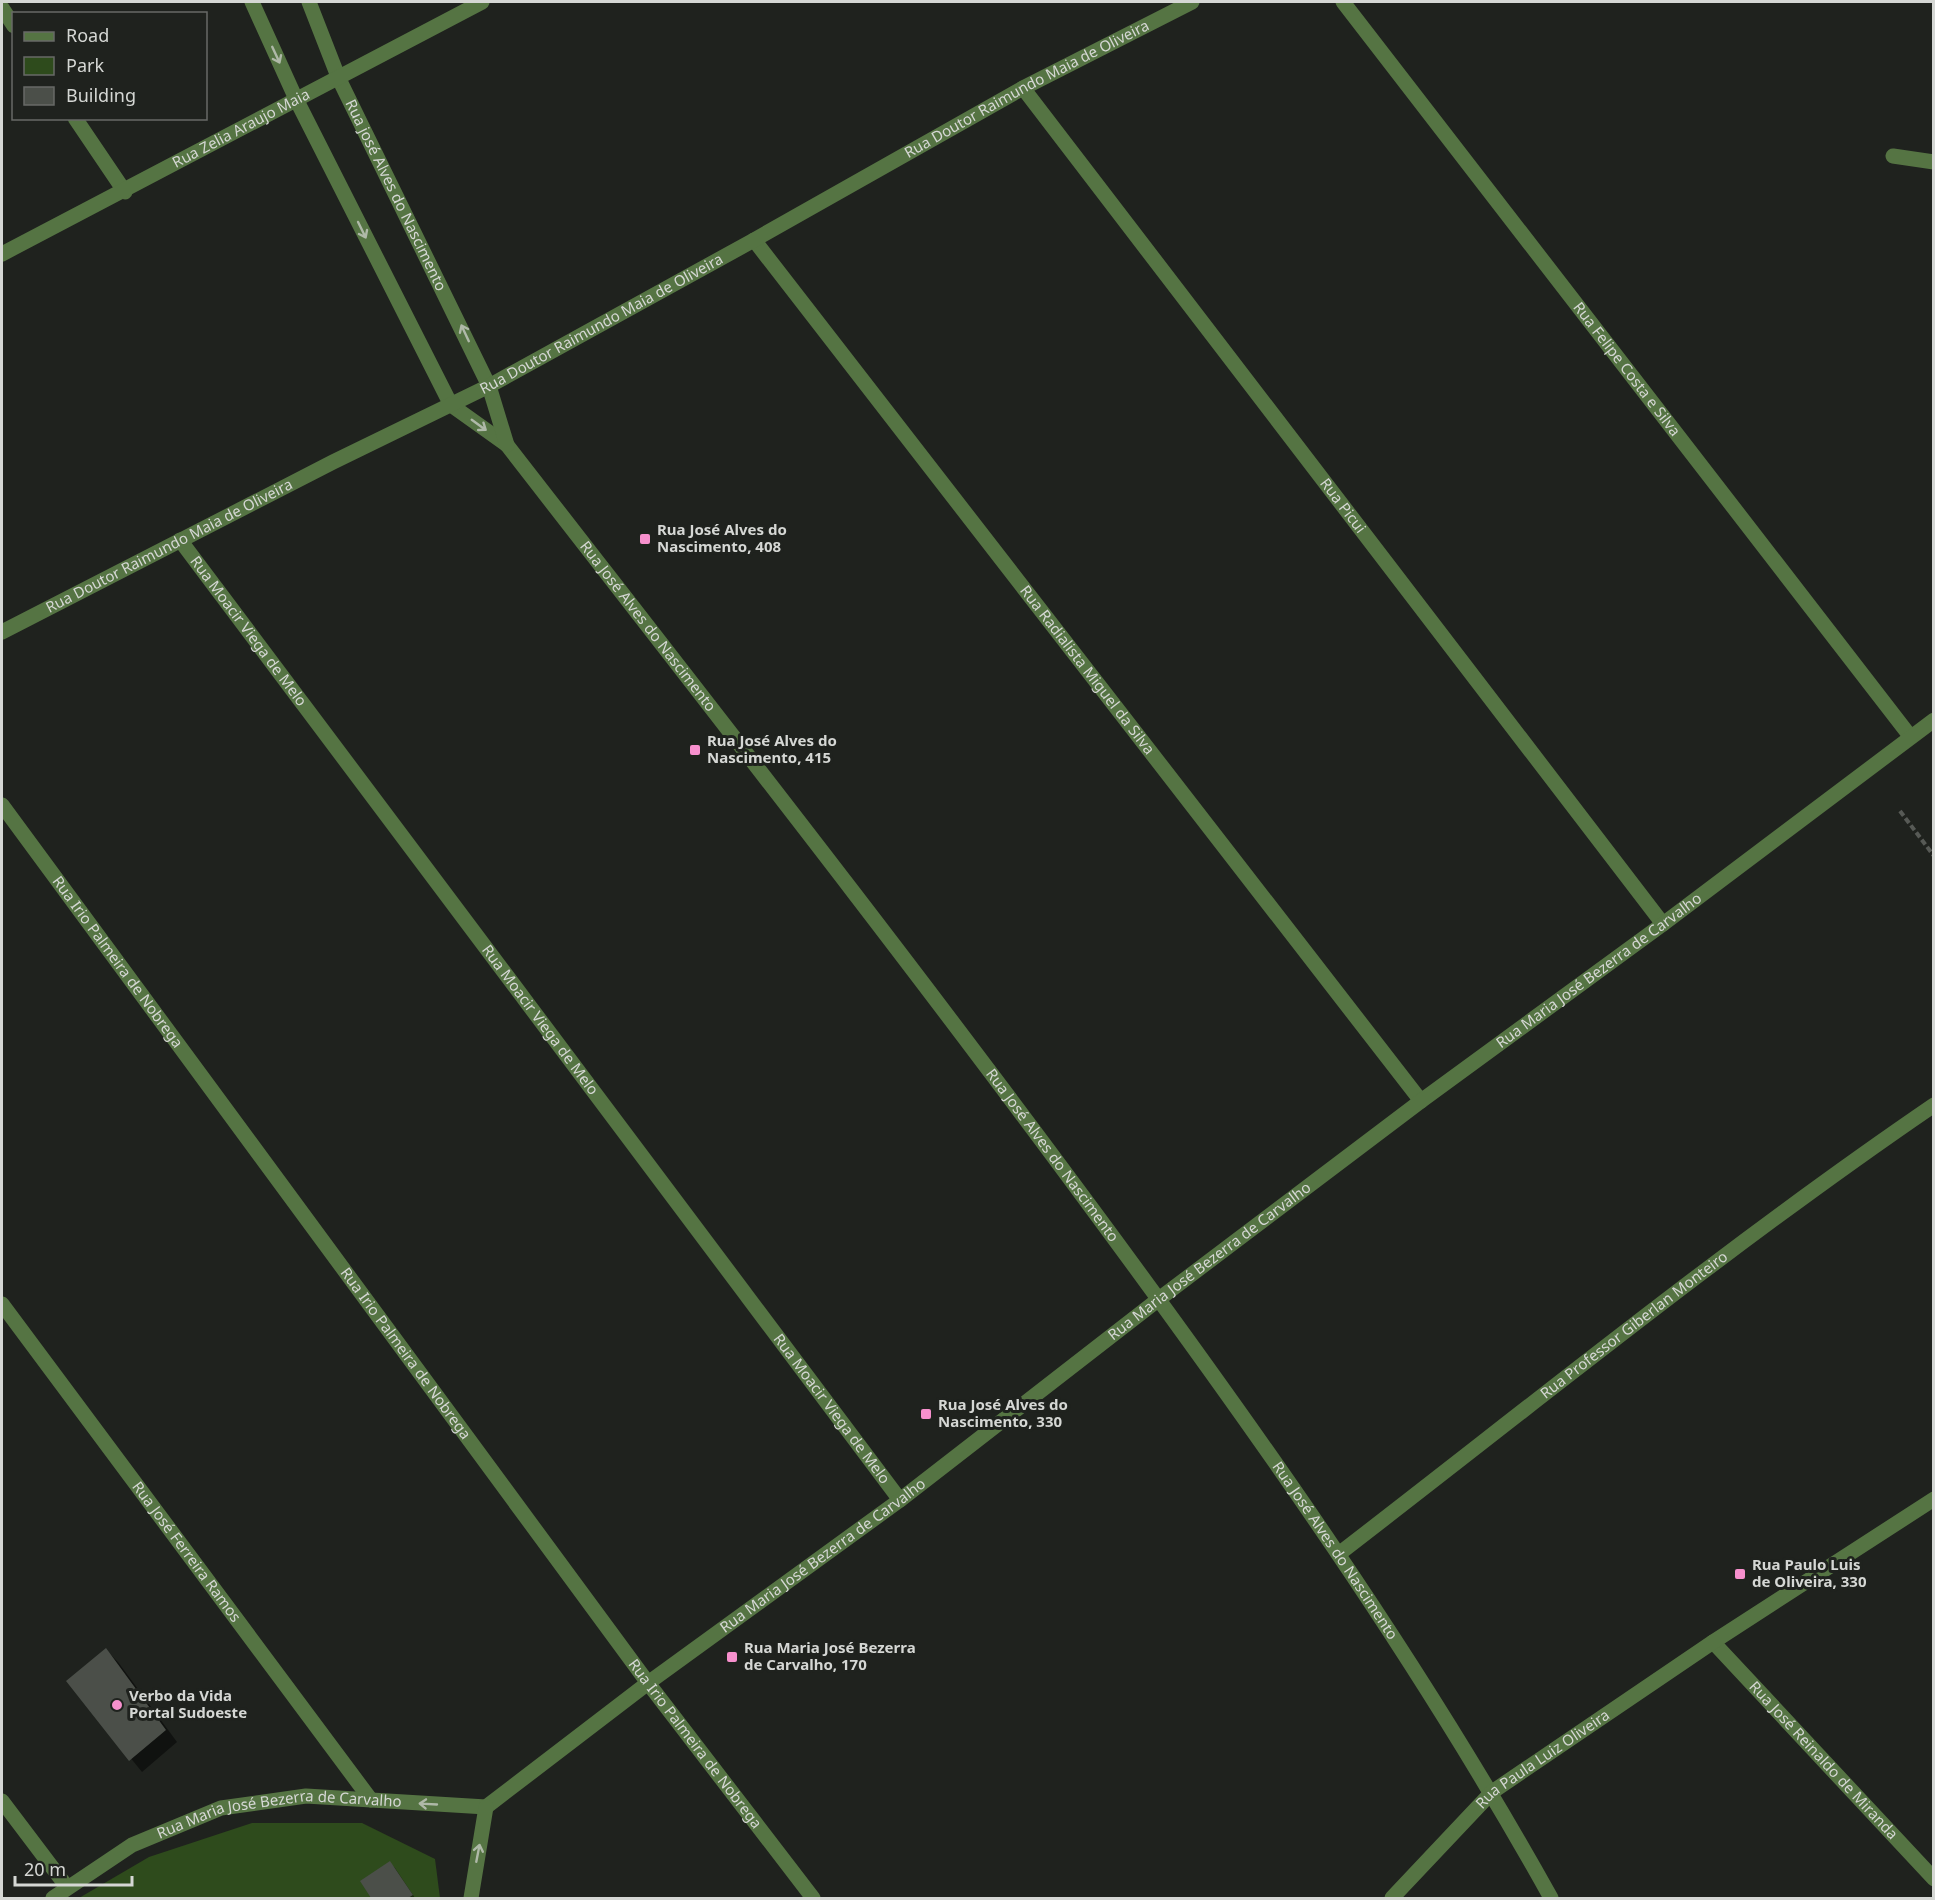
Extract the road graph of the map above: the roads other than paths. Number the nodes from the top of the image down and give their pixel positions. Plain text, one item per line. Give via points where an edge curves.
1 (252, 2) edge
2 (309, 2) edge
3 (482, 2) edge
4 (1192, 2) edge
5 (1343, 2) edge
6 (2, 8) edge
7 (12, 23) edge
8 (339, 79) junction
9 (1023, 88) junction
10 (296, 99) junction
11 (76, 120) edge
12 (1893, 156) dead end
13 (1934, 162) edge
14 (125, 192) junction
15 (754, 240) junction
16 (2, 254) edge
17 (489, 386) junction
18 (451, 405) junction
19 (507, 445) junction
20 (180, 540) junction
21 (2, 632) edge
22 (1934, 720) edge
23 (1910, 736) junction
24 (2, 805) edge
25 (1663, 924) junction
26 (1421, 1101) junction
27 (1934, 1105) edge
28 (1159, 1299) junction
29 (2, 1304) edge
30 (1934, 1499) edge
31 (900, 1500) junction
32 (1340, 1553) junction
33 (1713, 1642) junction
34 (648, 1683) junction
35 (1492, 1792) junction
36 (371, 1800) junction
37 (2, 1801) edge
38 (486, 1807) junction
39 (1934, 1879) edge
40 (67, 1887) junction
41 (53, 1899) edge
42 (471, 1899) edge
43 (813, 1899) edge
44 (1392, 1899) edge
45 (1551, 1899) edge

1 -> 10 street
2 - 8 street, Rua josé Alves do Nascimento
3 - 8 street, Rua Zelia Araujo Maia
4 - 9 street, Rua Doutor Raimundo Maia de Oliveira
5 - 23 street, Rua Felipe Costa e Silva
6 - 7 street
8 - 10 street, Rua Zelia Araujo Maia
17 -> 8 street, Rua josé Alves do Nascimento
9 - 15 street, Rua Doutor Raimundo Maia de Oliveira
9 - 25 street, Rua Picui
10 - 14 street, Rua Zelia Araujo Maia
10 -> 18 street
11 - 14 street
12 - 13 street
14 - 16 street, Rua Zelia Araujo Maia
15 - 17 street, Rua Doutor Raimundo Maia de Oliveira
15 - 26 street, Rua Radialista Miguel da Silva
17 - 18 street, Rua Doutor Raimundo Maia de Oliveira
17 - 19 street, Rua José Alves do Nascimento
18 -> 19 street, Rua José Alves do Nascimento
18 - 20 street, Rua Doutor Raimundo Maia de Oliveira
19 - 28 street, Rua José Alves do Nascimento via 950,1017
20 - 21 street, Rua Doutor Raimundo Maia de Oliveira
20 - 31 street, Rua Moacir Viega de Melo
22 - 23 street, Rua Maria José Bezerra de Carvalho
23 - 25 street, Rua Maria José Bezerra de Carvalho
24 - 34 street, Rua Irio Palmeira de Nobrega
25 - 26 street, Rua Maria José Bezerra de Carvalho
26 - 28 street, Rua Maria José Bezerra de Carvalho
27 - 32 street, Rua Professor Giberlan Monteiro via 1701,1276
28 - 31 street, Rua Maria José Bezerra de Carvalho
28 - 32 street, Rua José Alves do Nascimento
29 - 36 street, Rua José Ferreira Ramos
30 - 33 street, Rua Paula Luiz Oliveira
31 - 34 street, Rua Maria José Bezerra de Carvalho
32 - 35 street, Rua José Alves do Nascimento
33 - 35 street, Rua Paula Luiz Oliveira
33 - 39 street, Rua José Reinaldo de Miranda
34 - 38 street, Rua Maria José Bezerra de Carvalho
34 - 43 street, Rua Irio Palmeira de Nobrega
35 - 44 street, Rua Paula Luiz Oliveira
35 - 45 street, Rua José Alves do Nascimento
38 -> 36 street, Rua Maria José Bezerra de Carvalho
36 - 40 street, Rua Maria José Bezerra de Carvalho via 306,1796 221,1808 132,1845
37 - 40 street
42 -> 38 street
40 - 41 street, Rua Maria José Bezerra de Carvalho

